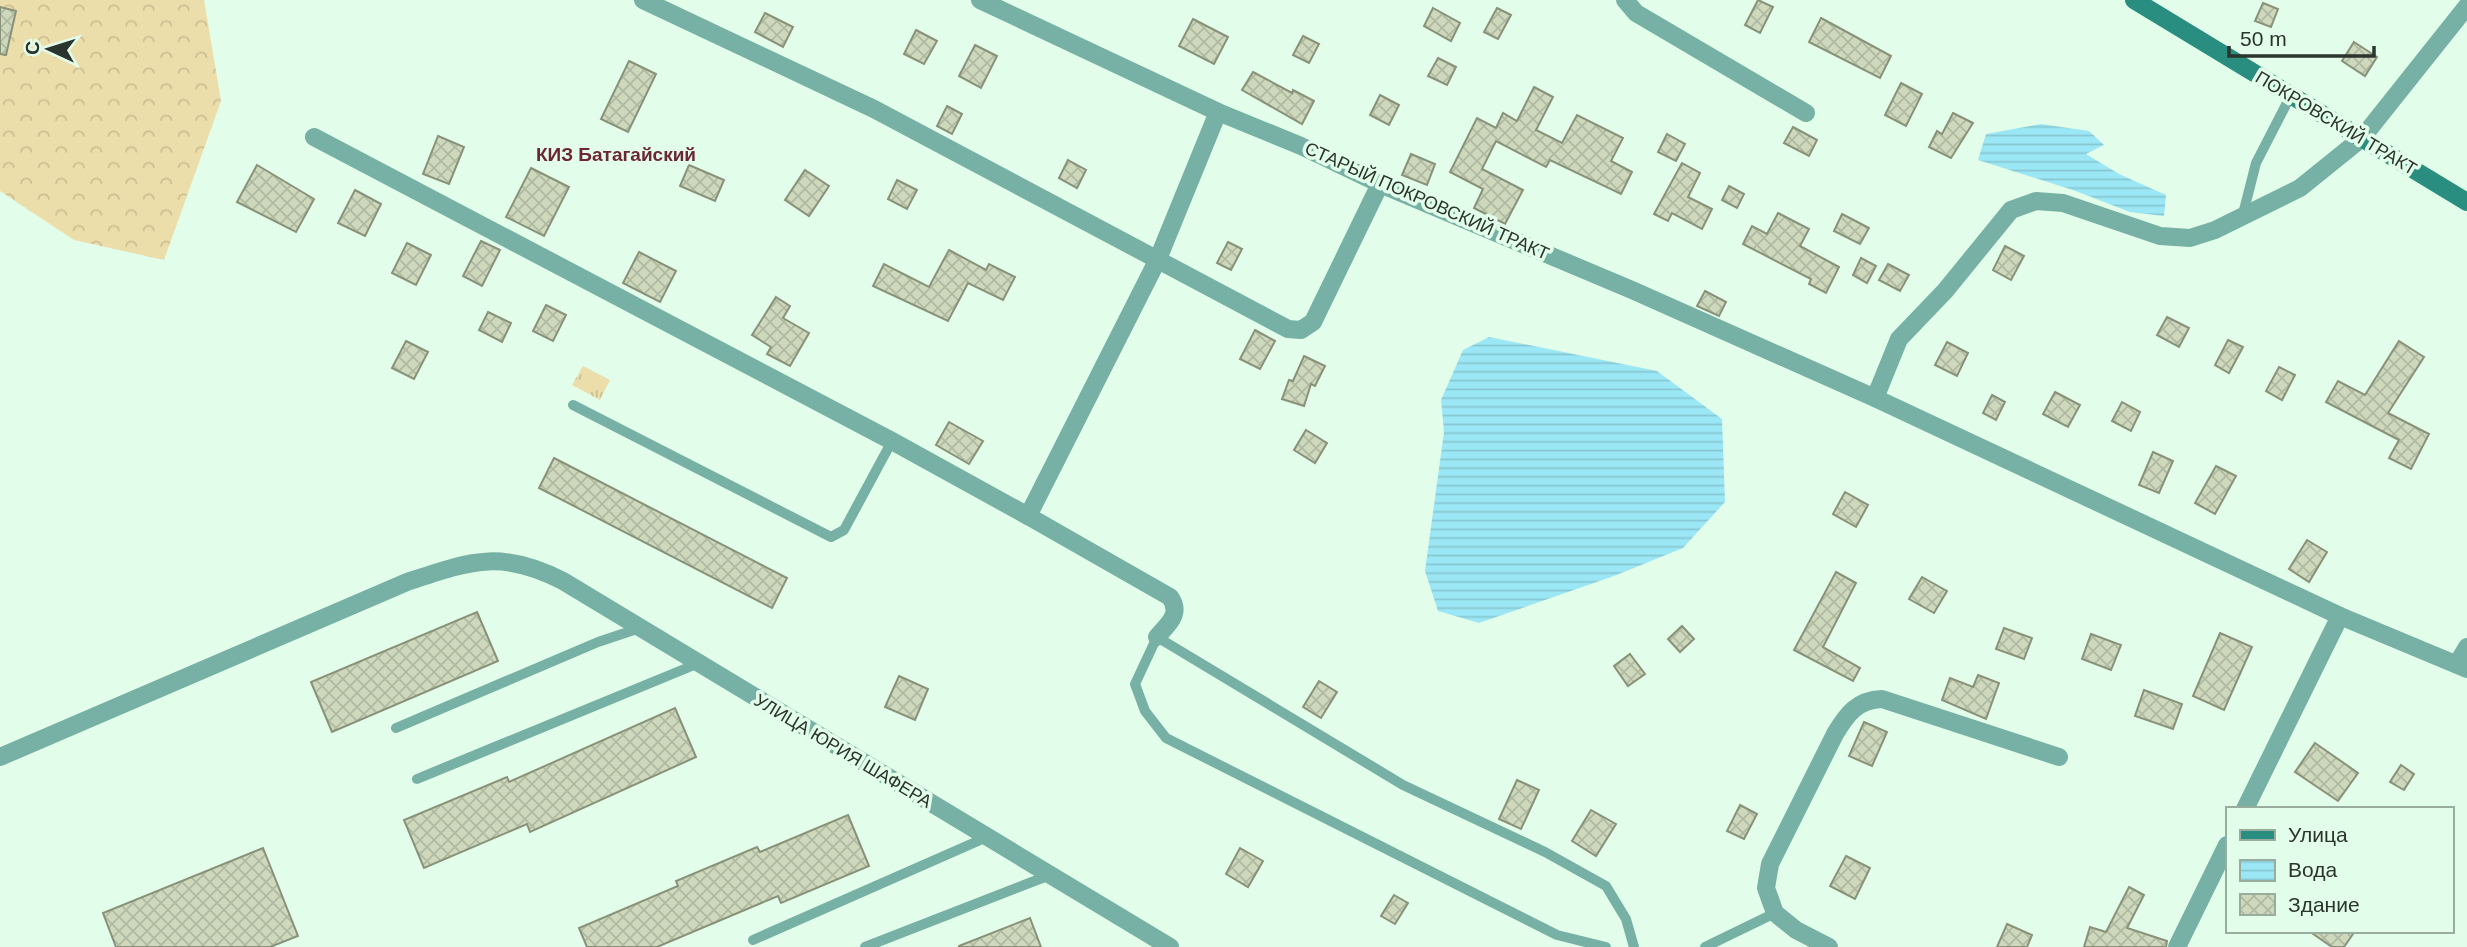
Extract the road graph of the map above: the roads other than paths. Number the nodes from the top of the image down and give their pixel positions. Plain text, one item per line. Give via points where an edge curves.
1 (643, 0) edge
2 (980, 0) edge
3 (1625, 0) edge
4 (2134, 0) edge
5 (2467, 6) edge
6 (2291, 95) junction
7 (1218, 112) junction
8 (1806, 113) dead end
9 (314, 137) dead end
10 (2362, 138) junction
11 (1380, 184) junction
12 (2467, 202) edge
13 (2244, 214) junction
14 (1158, 259) junction
15 (1875, 398) junction
16 (573, 405) dead end
17 (892, 441) junction
18 (1028, 516) junction
19 (2340, 616) junction
20 (640, 628) junction
21 (1157, 637) junction
22 (2467, 647) edge
23 (699, 663) junction
24 (2462, 667) edge
25 (396, 728) dead end
26 (0, 757) edge
27 (2059, 757) dead end
28 (417, 779) dead end
29 (2246, 807) edge
30 (988, 837) junction
31 (2226, 847) edge
32 (1050, 875) junction
33 (1775, 913) junction
34 (753, 940) dead end
35 (865, 947) edge
36 (1170, 947) edge
37 (1606, 947) edge
38 (1634, 947) edge
39 (1705, 947) edge
40 (1829, 947) edge
41 (2177, 947) edge

1 - 14 street via 874,109
2 - 7 street, СТАРЫЙ ПОКРОВСКИЙ ТРАКТ
3 - 8 street via 1636,13
4 - 6 main road, ПОКРОВСКИЙ ТРАКТ
5 - 10 street
6 - 10 main road, ПОКРОВСКИЙ ТРАКТ
6 - 13 lane via 2256,163
7 - 11 street, СТАРЫЙ ПОКРОВСКИЙ ТРАКТ
7 - 14 street
9 - 17 street
10 - 12 main road, ПОКРОВСКИЙ ТРАКТ
10 - 13 street via 2300,188
11 - 14 street via 1313,322 1301,330 1288,329
11 - 15 street, СТАРЫЙ ПОКРОВСКИЙ ТРАКТ
13 - 15 street via 2190,238 2160,236 2063,203 2036,201 2011,210 1899,339
14 - 18 street
15 - 19 street, СТАРЫЙ ПОКРОВСКИЙ ТРАКТ
16 - 17 lane via 831,537 844,530
17 - 18 street
18 - 21 street via 1170,597 1175,616
19 - 24 street, СТАРЫЙ ПОКРОВСКИЙ ТРАКТ
19 - 29 street
20 - 23 street, УЛИЦА ЮРИЯ ШАФЕРА
20 - 25 lane
20 - 26 street, УЛИЦА ЮРИЯ ШАФЕРА via 563,581 514,561 463,563 407,582
21 - 37 lane via 1135,684 1145,711 1166,738 1558,935
21 - 38 lane via 1404,785 1606,886 1626,919
22 - 24 street
23 - 28 lane
23 - 30 street, УЛИЦА ЮРИЯ ШАФЕРА
27 - 33 street via 1882,699 1857,705 1835,734 1770,864 1766,888
30 - 32 street, УЛИЦА ЮРИЯ ШАФЕРА
30 - 34 lane
31 - 41 street
32 - 35 lane
32 - 36 street, УЛИЦА ЮРИЯ ШАФЕРА
33 - 39 lane
33 - 40 street

